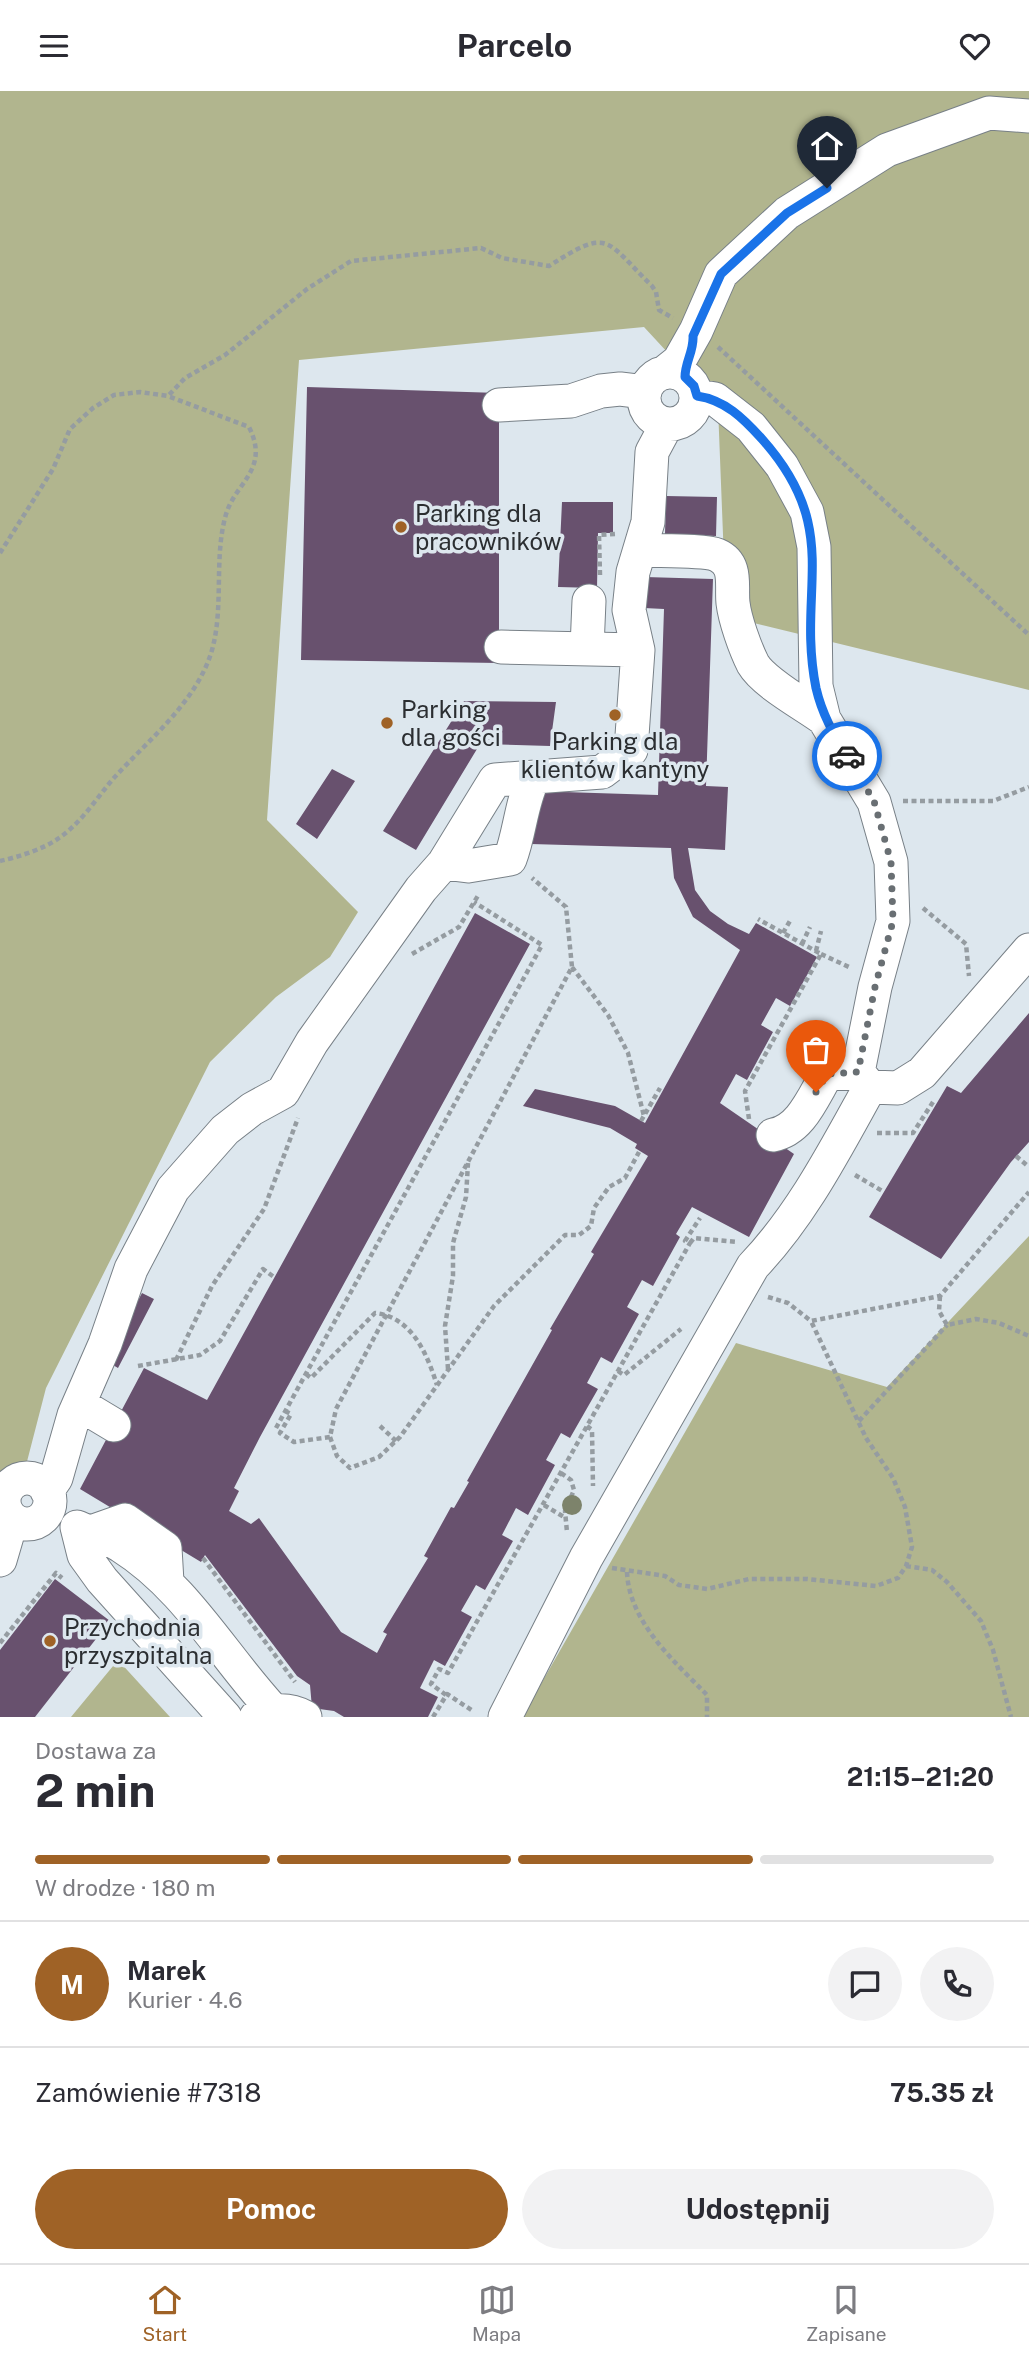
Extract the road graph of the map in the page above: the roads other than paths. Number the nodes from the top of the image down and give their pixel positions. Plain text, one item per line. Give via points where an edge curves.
1 (1029, 115) edge
2 (673, 384) junction
3 (499, 405) dead end
4 (630, 540) junction
5 (595, 593) road end
6 (502, 647) dead end
7 (587, 649) junction
8 (638, 649) junction
9 (824, 719) junction
10 (533, 779) junction
11 (444, 863) junction
12 (1029, 950) edge
13 (864, 1080) junction
14 (773, 1135) road end
15 (79, 1404) junction
16 (114, 1425) dead end
17 (49, 1497) junction
18 (83, 1530) junction
19 (0, 1560) edge
20 (265, 1714) edge
21 (489, 1714) edge
22 (225, 1717) edge
23 (305, 1717) edge

1 - 2 street via 989,113 887,150 787,213 721,274
2 - 3 street via 601,391 571,401
2 - 4 street via 648,412 654,420 667,424 652,452 648,522
2 - 9 street via 716,399 751,427 782,466 807,512 814,547 816,686
4 - 8 street via 629,610
4 - 9 street via 717,555 729,566 734,579 733,603 754,665 772,685
5 - 7 street
6 - 7 street
7 - 8 street
8 - 10 street via 631,750 602,772
9 - 13 street via 874,801 891,862 893,921 875,987
10 - 11 street via 495,780
10 - 11 street via 510,859 468,866
11 - 15 street via 321,1028 283,1092 225,1130 173,1189 131,1269
12 - 13 street via 922,1073 898,1088
13 - 14 street via 827,1074 800,1119 786,1133
13 - 21 street via 829,1160 772,1247 753,1266 595,1562
15 - 16 street
15 - 17 street
17 - 18 street
17 - 19 street via 40,1482 14,1482 5,1496 12,1519
18 - 20 street via 119,1544 167,1582 201,1619
18 - 22 street via 83,1555
20 - 23 street via 288,1710

